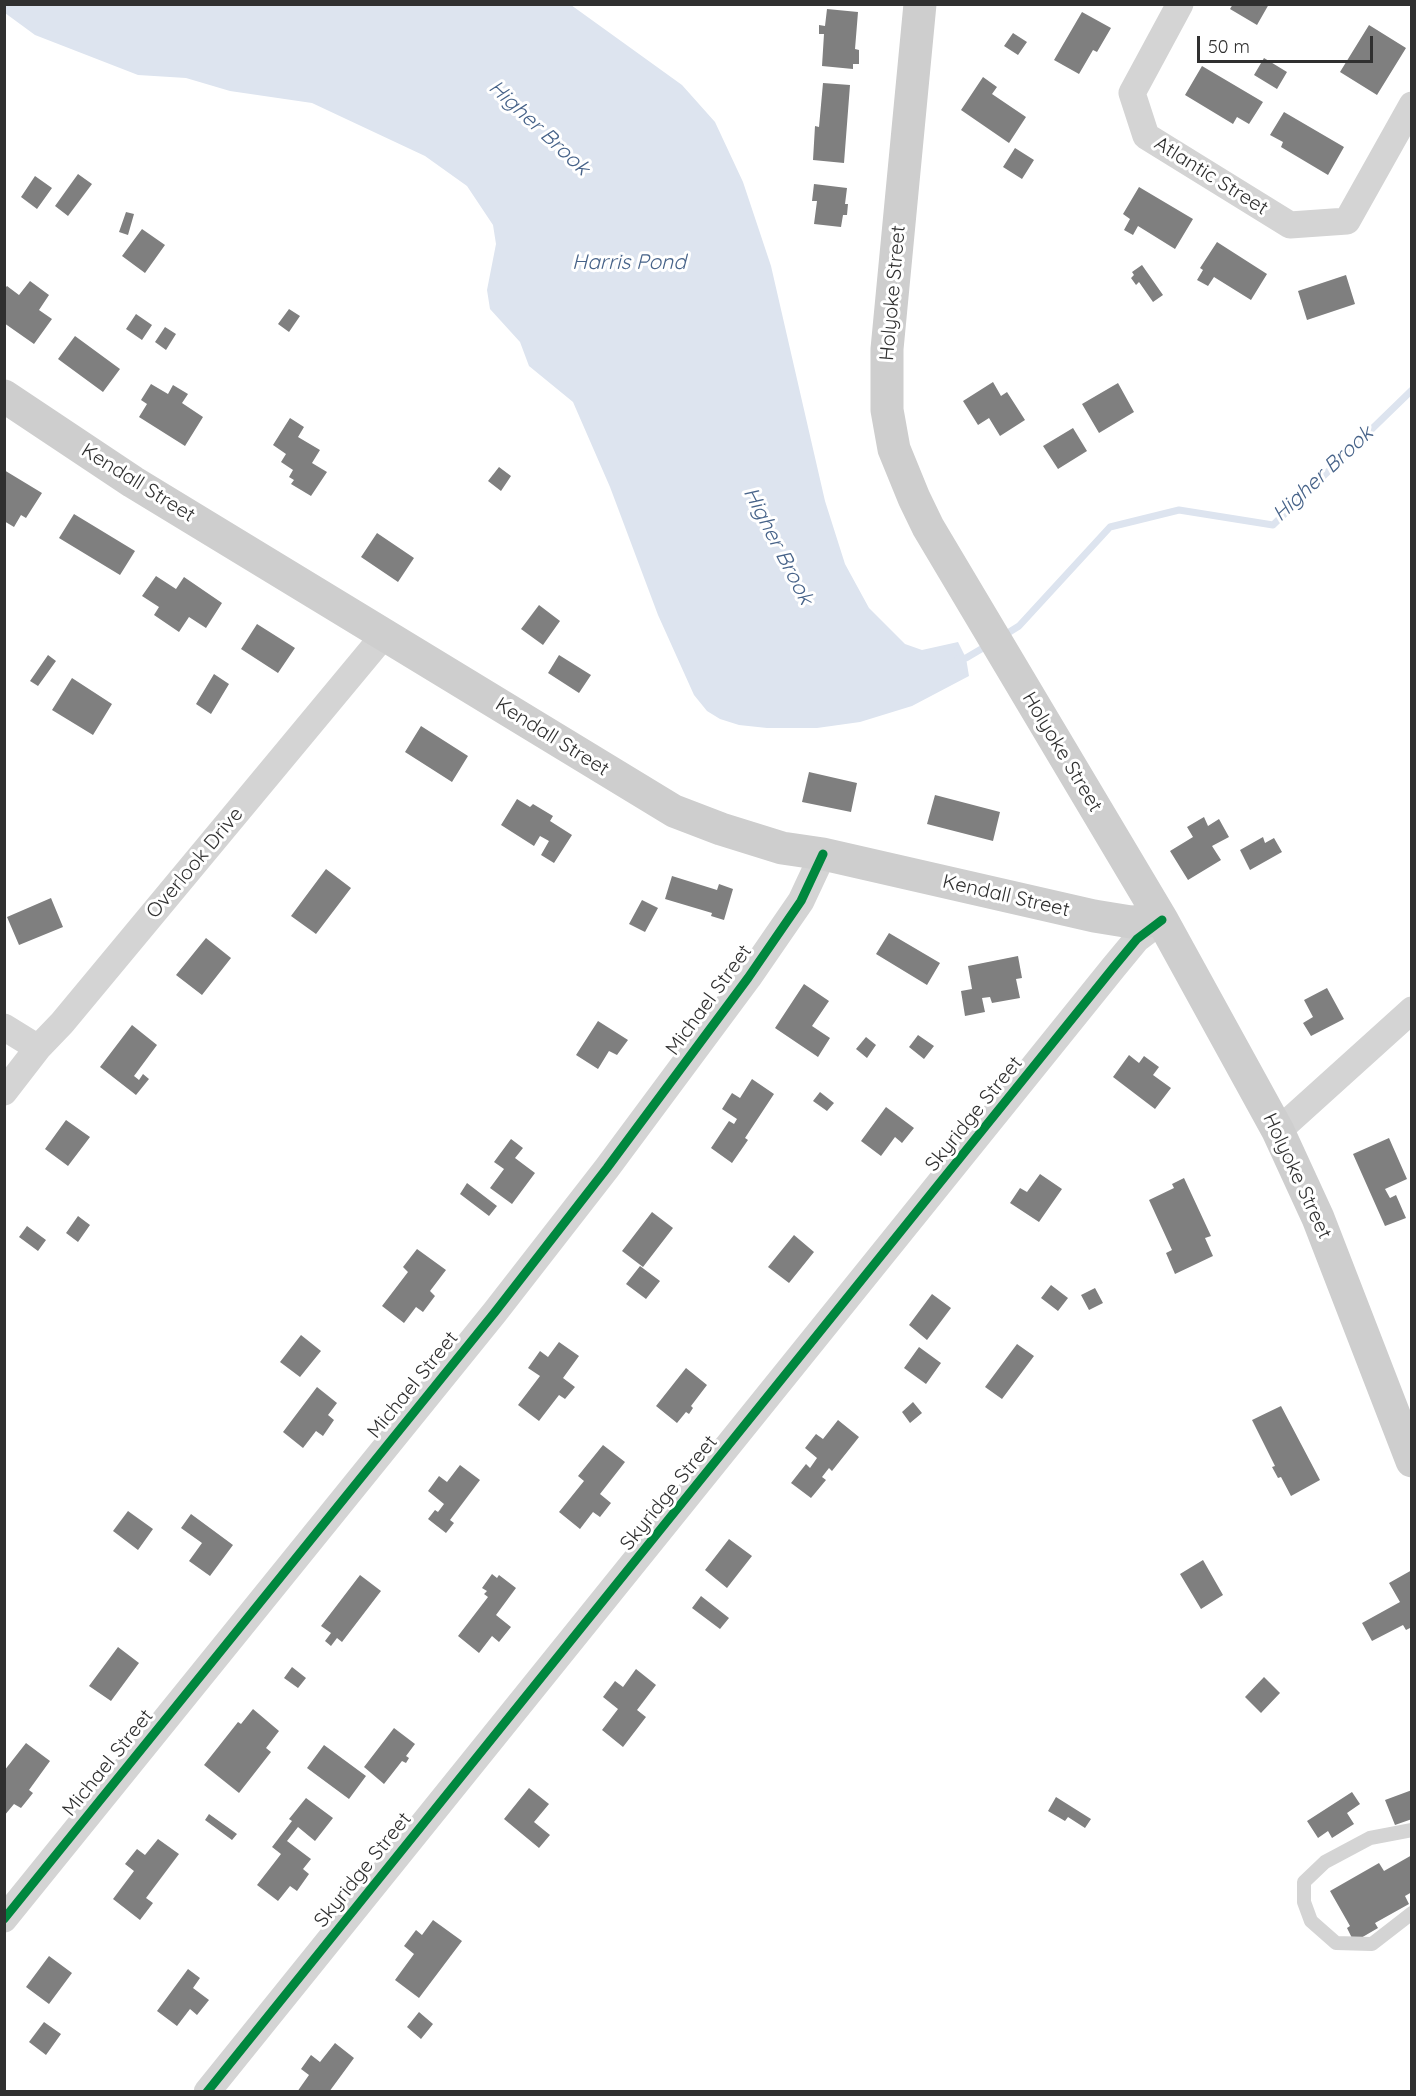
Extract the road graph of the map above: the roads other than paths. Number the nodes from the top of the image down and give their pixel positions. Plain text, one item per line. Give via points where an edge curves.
1 (920, 4) edge
2 (1180, 4) edge
3 (1412, 105) edge
4 (4, 396) edge
5 (385, 634) junction
6 (823, 854) junction
7 (1162, 920) junction
8 (1412, 1010) edge
9 (4, 1027) edge
10 (38, 1048) junction
11 (4, 1092) edge
12 (1278, 1131) junction
13 (1412, 1461) edge
14 (1412, 1830) edge
15 (1412, 1913) edge
16 (4, 1919) edge
17 (207, 2091) edge

1 - 7 main road, Holyoke Street via 887,348 887,410 894,449 928,527
2 - 3 street, Atlantic Street via 1132,93 1146,136 1290,225 1347,221
4 - 5 main road, Kendall Street via 134,482
5 - 6 main road, Kendall Street via 674,811 782,848
5 - 10 street, Overlook Drive
6 - 7 main road, Kendall Street via 1094,916 1131,922
6 - 16 street, Michael Street via 801,901 748,978 600,1177
7 - 12 main road, Holyoke Street
7 - 17 street, Skyridge Street via 1137,939 1113,968
8 - 12 street
9 - 10 street
10 - 11 street, Overlook Drive
12 - 13 main road, Holyoke Street via 1318,1218
14 - 15 lane via 1370,1838 1325,1862 1304,1882 1304,1902 1311,1921 1336,1943 1372,1944

